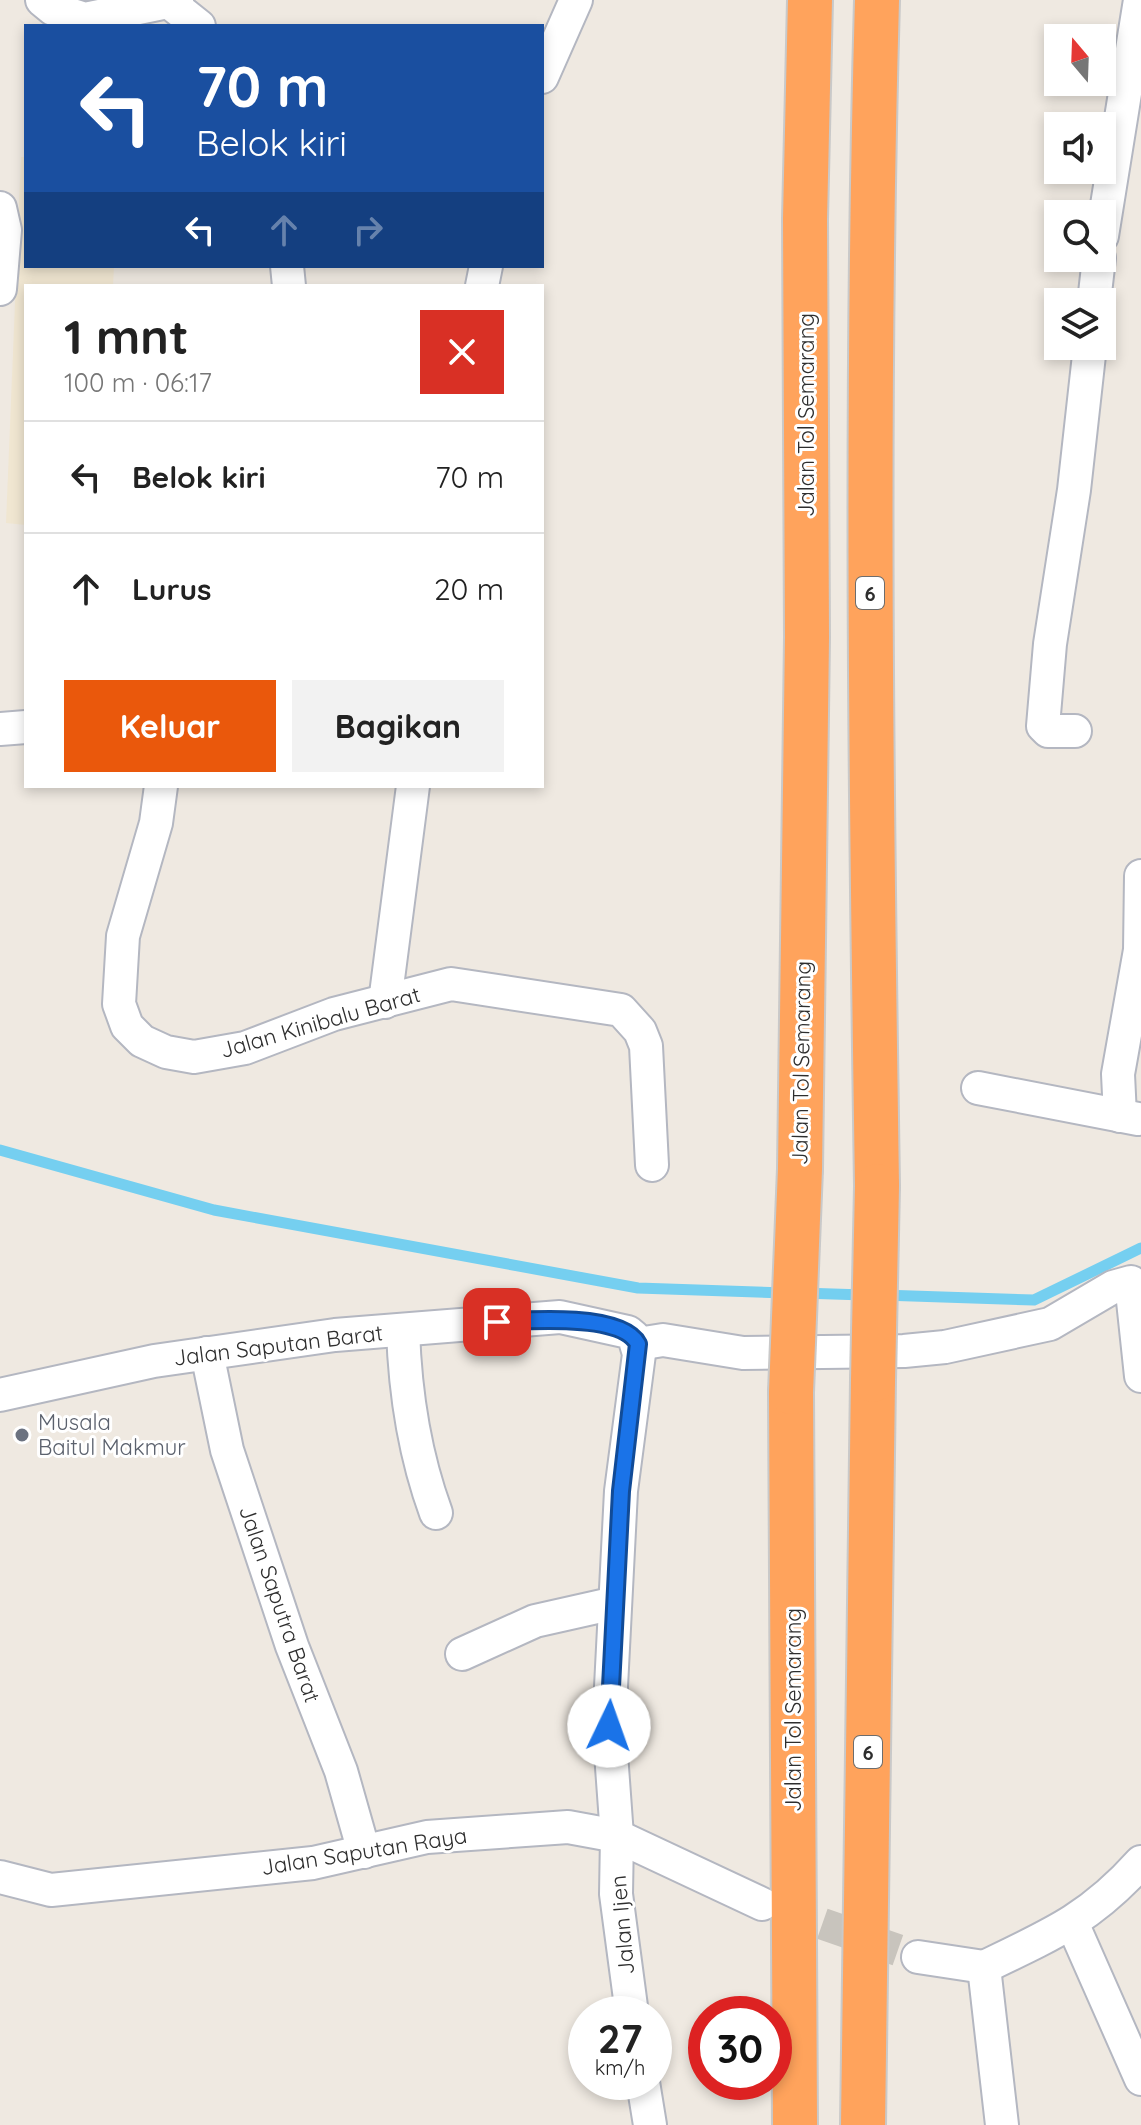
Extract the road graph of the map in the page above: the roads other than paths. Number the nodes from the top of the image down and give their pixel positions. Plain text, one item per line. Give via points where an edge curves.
1 (42, 0) edge
2 (576, 0) edge
3 (810, 0) edge
4 (877, 0) edge
5 (1140, 0) edge
6 (174, 2) edge
7 (197, 24) edge
8 (544, 72) edge
9 (1108, 200) edge
10 (0, 208) edge
11 (0, 289) edge
12 (1088, 360) edge
13 (24, 727) edge
14 (0, 729) edge
15 (1075, 731) dead end
16 (161, 788) edge
17 (413, 788) edge
18 (1141, 896) edge
19 (385, 1002) junction
20 (978, 1088) dead end
21 (1130, 1118) edge
22 (652, 1165) dead end
23 (403, 1330) junction
24 (638, 1344) junction
25 (207, 1353) junction
26 (1141, 1376) edge
27 (0, 1395) edge
28 (436, 1513) dead end
29 (615, 1603) junction
30 (462, 1654) dead end
31 (617, 1836) junction
32 (364, 1852) junction
33 (1141, 1862) edge
34 (0, 1877) edge
35 (762, 1904) tunnel mouth
36 (1073, 1925) junction
37 (918, 1957) tunnel mouth
38 (984, 1967) junction
39 (630, 1996) edge
40 (1141, 2079) edge
41 (646, 2100) edge
42 (650, 2125) edge
43 (795, 2125) edge
44 (863, 2125) edge
45 (1002, 2125) edge

1 - 6 street via 85,19
2 - 8 street
3 - 43 highway, Jalan Tol Semarang, bridge via 800,1169 791,1392
4 - 44 highway, 6, bridge via 870,268 877,1186
5 - 9 street
6 - 7 street
10 - 11 street via 5,230
12 - 15 street via 1043,726 1048,731
13 - 14 street
16 - 19 street, Jalan Kinibalu Barat via 156,823 123,936 119,1004 127,1026 142,1041 194,1057 245,1048 334,1014
17 - 19 street
18 - 21 street via 1140,950 1118,1074
19 - 22 street, Jalan Kinibalu Barat via 451,984 621,1010 646,1046
20 - 21 street
23 - 24 street, Jalan Saputan Barat via 560,1317 628,1332
23 - 25 street, Jalan Saputan Barat
23 - 28 street via 408,1404
24 - 26 street via 663,1340 743,1353 945,1347 1050,1324 1131,1282
24 - 29 street, Jalan Ijen
25 - 27 street, Jalan Saputan Barat
25 - 32 street, Jalan Saputra Barat via 227,1450 292,1646 341,1771
29 - 30 street via 535,1621
29 - 31 street, Jalan Ijen via 609,1726
31 - 32 street, Jalan Saputan Raya via 568,1827 427,1837
31 - 35 street, Jalan Saputan Raya
31 - 39 street, Jalan Ijen via 616,1894
32 - 34 street, Jalan Saputan Raya via 313,1863 51,1890
33 - 36 street
36 - 38 street
36 - 40 street
37 - 38 street
38 - 45 street
41 - 42 street

